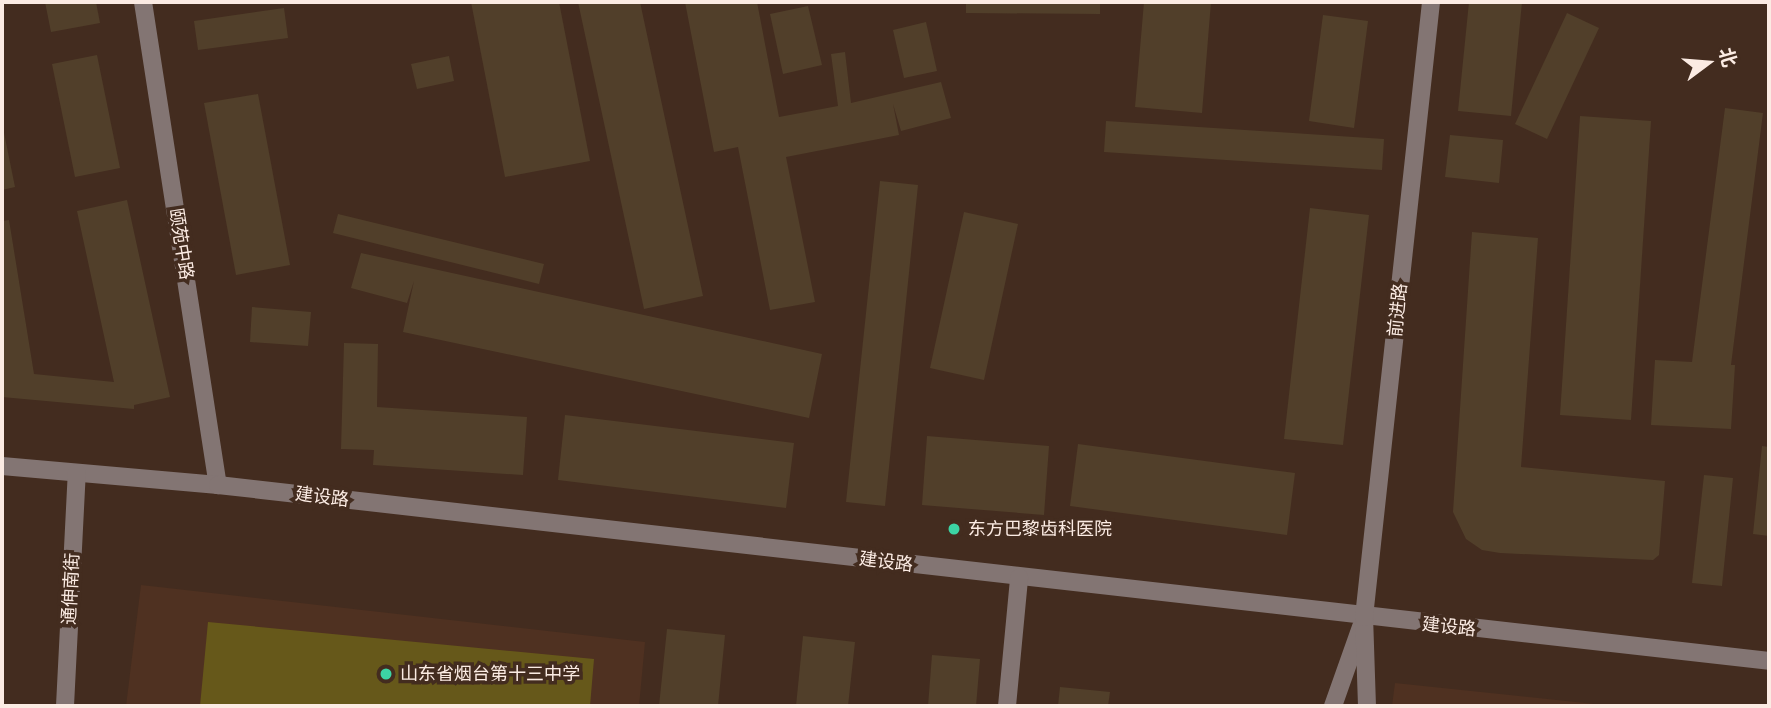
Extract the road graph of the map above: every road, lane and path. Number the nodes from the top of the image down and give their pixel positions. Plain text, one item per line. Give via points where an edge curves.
1 (143, 2) edge
2 (1431, 2) edge
3 (2, 466) edge
4 (77, 472) junction
5 (218, 485) junction
6 (1019, 578) junction
7 (1364, 618) junction
8 (1769, 661) edge
9 (65, 706) edge
10 (1007, 706) edge
11 (1333, 706) edge
12 (1367, 706) edge

1 - 5 street, 颐苑中路
2 - 7 street, 前进路
3 - 4 street, 建设路
4 - 5 street, 建设路
4 - 9 street, 通伸南街
5 - 6 street, 建设路
6 - 7 street, 建设路
6 - 10 street
7 - 8 street, 建设路
7 - 11 street, 前进路
7 - 12 street, 前进路

